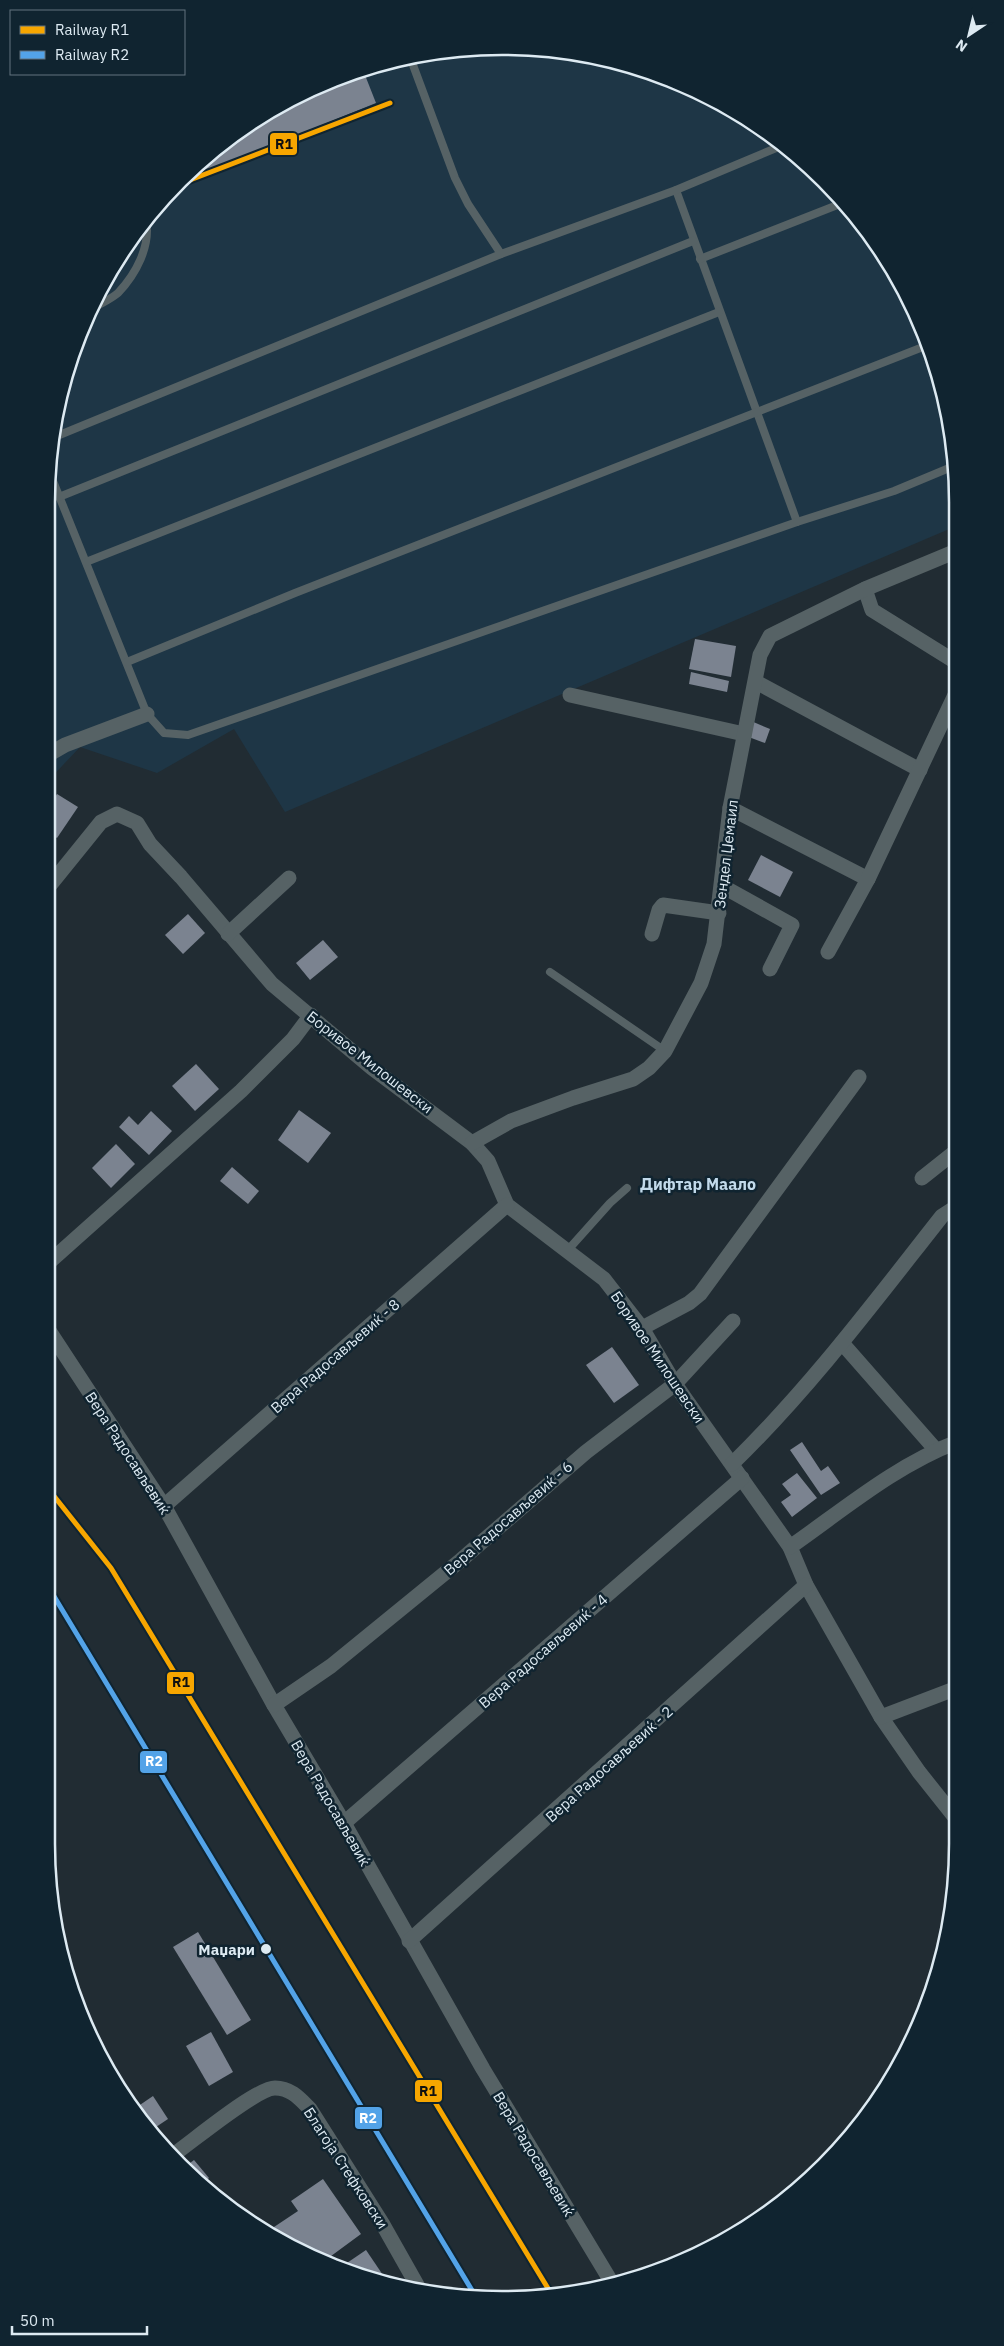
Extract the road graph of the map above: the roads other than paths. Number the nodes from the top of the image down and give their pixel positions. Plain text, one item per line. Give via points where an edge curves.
1 (412, 65) edge
2 (776, 148) edge
3 (676, 190) junction
4 (836, 205) edge
5 (148, 229) edge
6 (693, 241) junction
7 (501, 254) junction
8 (700, 259) junction
9 (101, 303) edge
10 (719, 312) junction
11 (921, 348) edge
12 (756, 411) junction
13 (61, 435) edge
14 (948, 469) edge
15 (55, 488) edge
16 (59, 497) junction
17 (797, 522) junction
18 (949, 554) edge
19 (86, 562) junction
20 (865, 589) junction
21 (949, 658) edge
22 (126, 662) junction
23 (756, 682) junction
24 (570, 694) dead end
25 (949, 706) edge
26 (147, 714) junction
27 (744, 734) junction
28 (55, 751) edge
29 (920, 770) junction
30 (730, 808) junction
31 (289, 878) dead end
32 (55, 879) edge
33 (868, 879) junction
34 (722, 886) junction
35 (719, 913) junction
36 (228, 934) junction
37 (652, 934) dead end
38 (828, 952) dead end
39 (770, 969) dead end
40 (550, 972) dead end
41 (311, 1015) junction
42 (665, 1051) junction
43 (859, 1077) dead end
44 (472, 1143) junction
45 (949, 1157) edge
46 (922, 1178) dead end
47 (627, 1188) dead end
48 (507, 1205) junction
49 (949, 1212) edge
50 (567, 1251) junction
51 (55, 1257) edge
52 (733, 1321) dead end
53 (642, 1328) junction
54 (55, 1340) edge
55 (842, 1342) junction
56 (675, 1384) junction
57 (949, 1445) edge
58 (936, 1450) junction
59 (732, 1464) junction
60 (742, 1478) junction
61 (164, 1506) junction
62 (790, 1547) junction
63 (806, 1586) junction
64 (949, 1691) edge
65 (274, 1705) junction
66 (881, 1716) junction
67 (949, 1810) edge
68 (344, 1823) junction
69 (410, 1941) junction
70 (178, 2151) edge
71 (609, 2278) edge
72 (415, 2282) edge

1 - 7 lane via 468,204
2 - 3 lane
3 - 6 lane
3 - 7 lane
4 - 8 lane
5 - 9 lane via 137,267 117,294
6 - 8 lane
6 - 16 lane
7 - 13 lane
8 - 10 lane
10 - 12 lane
10 - 19 lane
11 - 12 lane
12 - 17 lane
12 - 22 lane
14 - 17 lane via 894,491
15 - 16 lane
16 - 19 lane
17 - 26 lane via 188,735 164,733
18 - 20 street, Зендел Џемаил
19 - 22 lane
20 - 21 street via 872,610
20 - 23 street, Зендел Џемаил via 770,636 760,655
22 - 26 lane
23 - 27 street, Зендел Џемаил
23 - 29 street
24 - 27 street
25 - 29 street
26 - 28 street
27 - 30 street, Зендел Џемаил
29 - 33 street
30 - 33 street
30 - 34 street, Зендел Џемаил
31 - 36 street
32 - 36 street, Боривое Милошевски via 101,822 117,814 137,823 150,844
33 - 38 street
34 - 35 street, Зендел Џемаил
34 - 39 street via 792,925
35 - 37 street via 663,905
35 - 42 street, Зендел Џемаил via 714,944 701,983
36 - 41 street, Боривое Милошевски via 272,984
40 - 42 lane
41 - 44 street, Боривое Милошевски via 372,1068
41 - 51 street via 293,1039 241,1091
42 - 44 street, Зендел Џемаил via 633,1079 511,1121
43 - 53 street via 700,1294
44 - 48 street, Боривое Милошевски via 488,1162
45 - 46 street
47 - 50 lane
48 - 50 street, Боривое Милошевски
48 - 61 street, Вера Радосављевиќ - 8
49 - 55 street via 942,1216
50 - 53 street, Боривое Милошевски via 604,1279
52 - 56 street, Вера Радосављевиќ - 6
53 - 56 street, Боривое Милошевски
54 - 61 street, Вера Радосављевиќ
55 - 58 street
55 - 59 street via 774,1423
56 - 59 street, Боривое Милошевски
56 - 65 street, Вера Радосављевиќ - 6 via 586,1452 331,1666
57 - 58 street
58 - 62 street
59 - 60 street, Боривое Милошевски
60 - 62 street, Боривое Милошевски
60 - 68 street, Вера Радосављевиќ - 4
61 - 65 street, Вера Радосављевиќ
62 - 63 street, Боривое Милошевски
63 - 66 street, Боривое Милошевски
63 - 69 street, Вера Радосављевиќ - 2
64 - 66 street
65 - 68 street, Вера Радосављевиќ
66 - 67 street, Боривое Милошевски
68 - 69 street, Вера Радосављевиќ
69 - 71 street, Вера Радосављевиќ via 482,2069
70 - 72 street, Благоја Стефковски via 257,2094 274,2088 295,2093 310,2109

